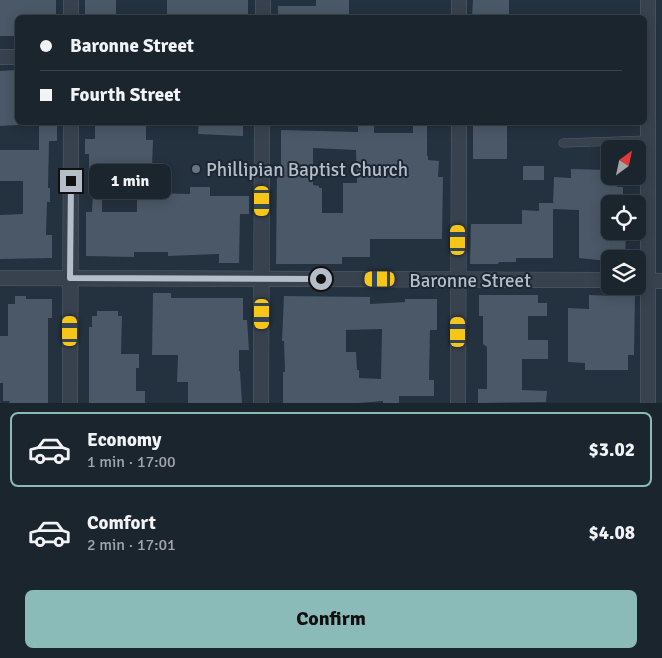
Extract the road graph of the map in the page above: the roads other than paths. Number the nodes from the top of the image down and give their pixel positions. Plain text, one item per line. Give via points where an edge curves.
1 (71, 0) edge
2 (263, 0) edge
3 (459, 0) edge
4 (648, 0) edge
5 (71, 15) edge
6 (263, 15) edge
7 (459, 15) edge
8 (0, 57) edge
9 (15, 57) edge
10 (652, 59) edge
11 (71, 125) edge
12 (262, 125) edge
13 (459, 125) edge
14 (648, 140) junction
15 (563, 143) dead end
16 (0, 278) edge
17 (70, 278) junction
18 (262, 279) junction
19 (458, 280) junction
20 (601, 280) edge
21 (649, 281) edge
22 (70, 403) edge
23 (261, 403) edge
24 (458, 403) edge
25 (648, 403) edge

1 - 5 street
2 - 6 street
3 - 7 street
4 - 10 street
8 - 9 street
10 - 14 street
11 - 17 street
12 - 18 street
13 - 19 street
14 - 15 lane
14 - 21 street
16 - 17 street, Baronne Street
17 - 18 street, Baronne Street
17 - 22 street
18 - 19 street, Baronne Street
18 - 23 street
19 - 20 street, Baronne Street
19 - 24 street
21 - 25 street

